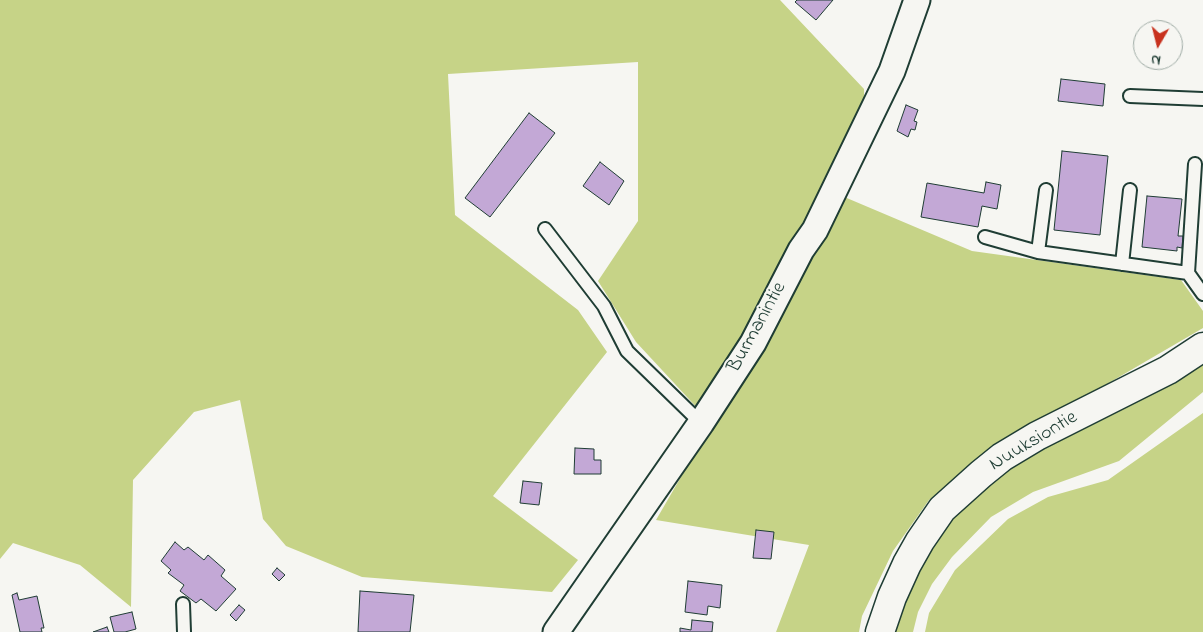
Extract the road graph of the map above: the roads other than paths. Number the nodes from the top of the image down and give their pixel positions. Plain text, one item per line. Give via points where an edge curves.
1 (917, 0) edge
2 (1130, 96) dead end
3 (1203, 99) edge
4 (1196, 164) dead end
5 (1046, 190) dead end
6 (1130, 190) dead end
7 (545, 229) dead end
8 (985, 237) dead end
9 (1038, 252) junction
10 (1122, 264) junction
11 (1188, 272) junction
12 (1203, 294) edge
13 (1203, 347) edge
14 (701, 423) junction
15 (183, 604) dead end
16 (184, 632) edge
17 (556, 632) edge
18 (880, 632) edge

1 - 14 street, Burmanintie via 892,72 814,230 752,343
2 - 3 lane
4 - 11 lane
5 - 9 lane
6 - 10 lane
7 - 14 lane via 604,306 627,350
8 - 9 lane
9 - 10 lane
10 - 11 lane
11 - 12 lane
13 - 18 street, Nuuksiontie via 1168,370 1037,436 981,474 942,510 920,541 892,597
14 - 17 street, Burmanintie
15 - 16 lane

